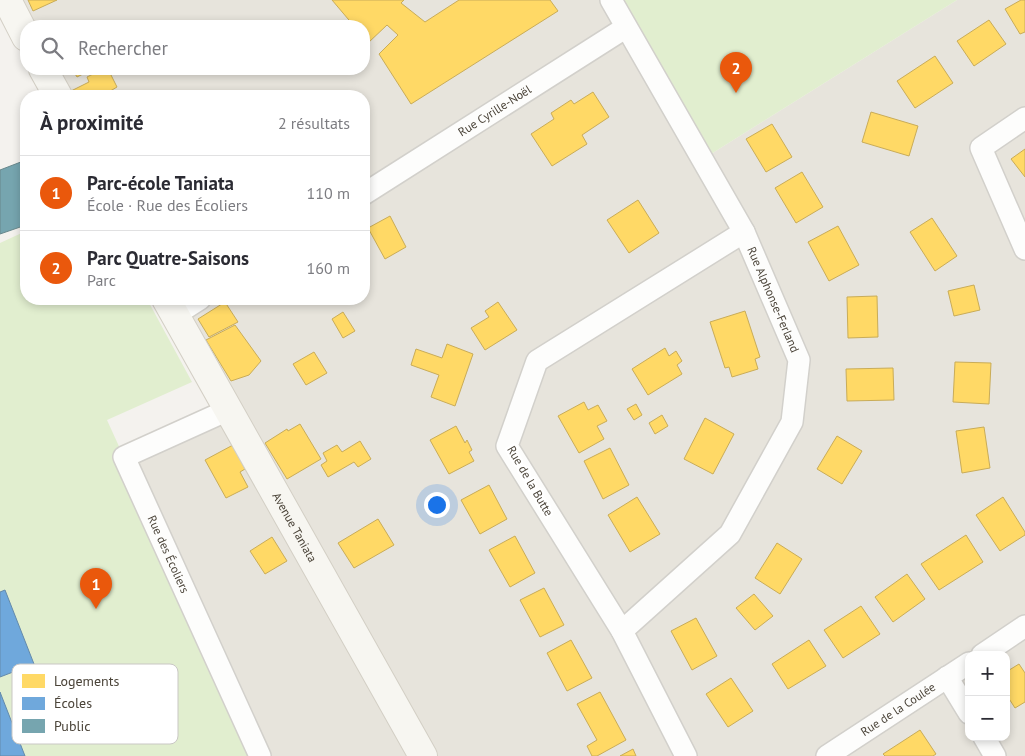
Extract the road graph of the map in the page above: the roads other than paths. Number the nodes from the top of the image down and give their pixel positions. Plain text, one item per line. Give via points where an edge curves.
1 (7, 0) edge
2 (611, 0) edge
3 (20, 25) edge
4 (625, 28) junction
5 (46, 75) edge
6 (55, 90) edge
7 (1025, 118) edge
8 (370, 190) edge
9 (744, 232) junction
10 (1025, 249) edge
11 (170, 307) edge
12 (228, 410) junction
13 (1025, 626) edge
14 (622, 631) junction
15 (988, 651) edge
16 (965, 666) edge
17 (947, 677) junction
18 (965, 706) edge
19 (986, 741) edge
20 (260, 756) edge
21 (423, 756) edge
22 (686, 756) edge
23 (827, 756) edge
24 (995, 756) edge

1 - 3 main road
2 - 4 street, Rue Alphonse-Ferland
4 - 8 street, Rue Cyrille-Noël
4 - 9 street, Rue Alphonse-Ferland
5 - 6 main road
7 - 10 street via 981,148
9 - 14 street, Rue Alphonse-Ferland via 800,360 792,422 730,534
9 - 14 street, Rue de la Butte via 537,361 507,446
11 - 12 main road, Avenue Taniata
12 - 20 street, Rue des Écoliers via 124,457
12 - 21 main road, Avenue Taniata
13 - 15 street
14 - 22 street, Rue de la Butte
16 - 17 street, Rue de la Coulée
17 - 18 street
17 - 23 street, Rue de la Coulée
19 - 24 street

